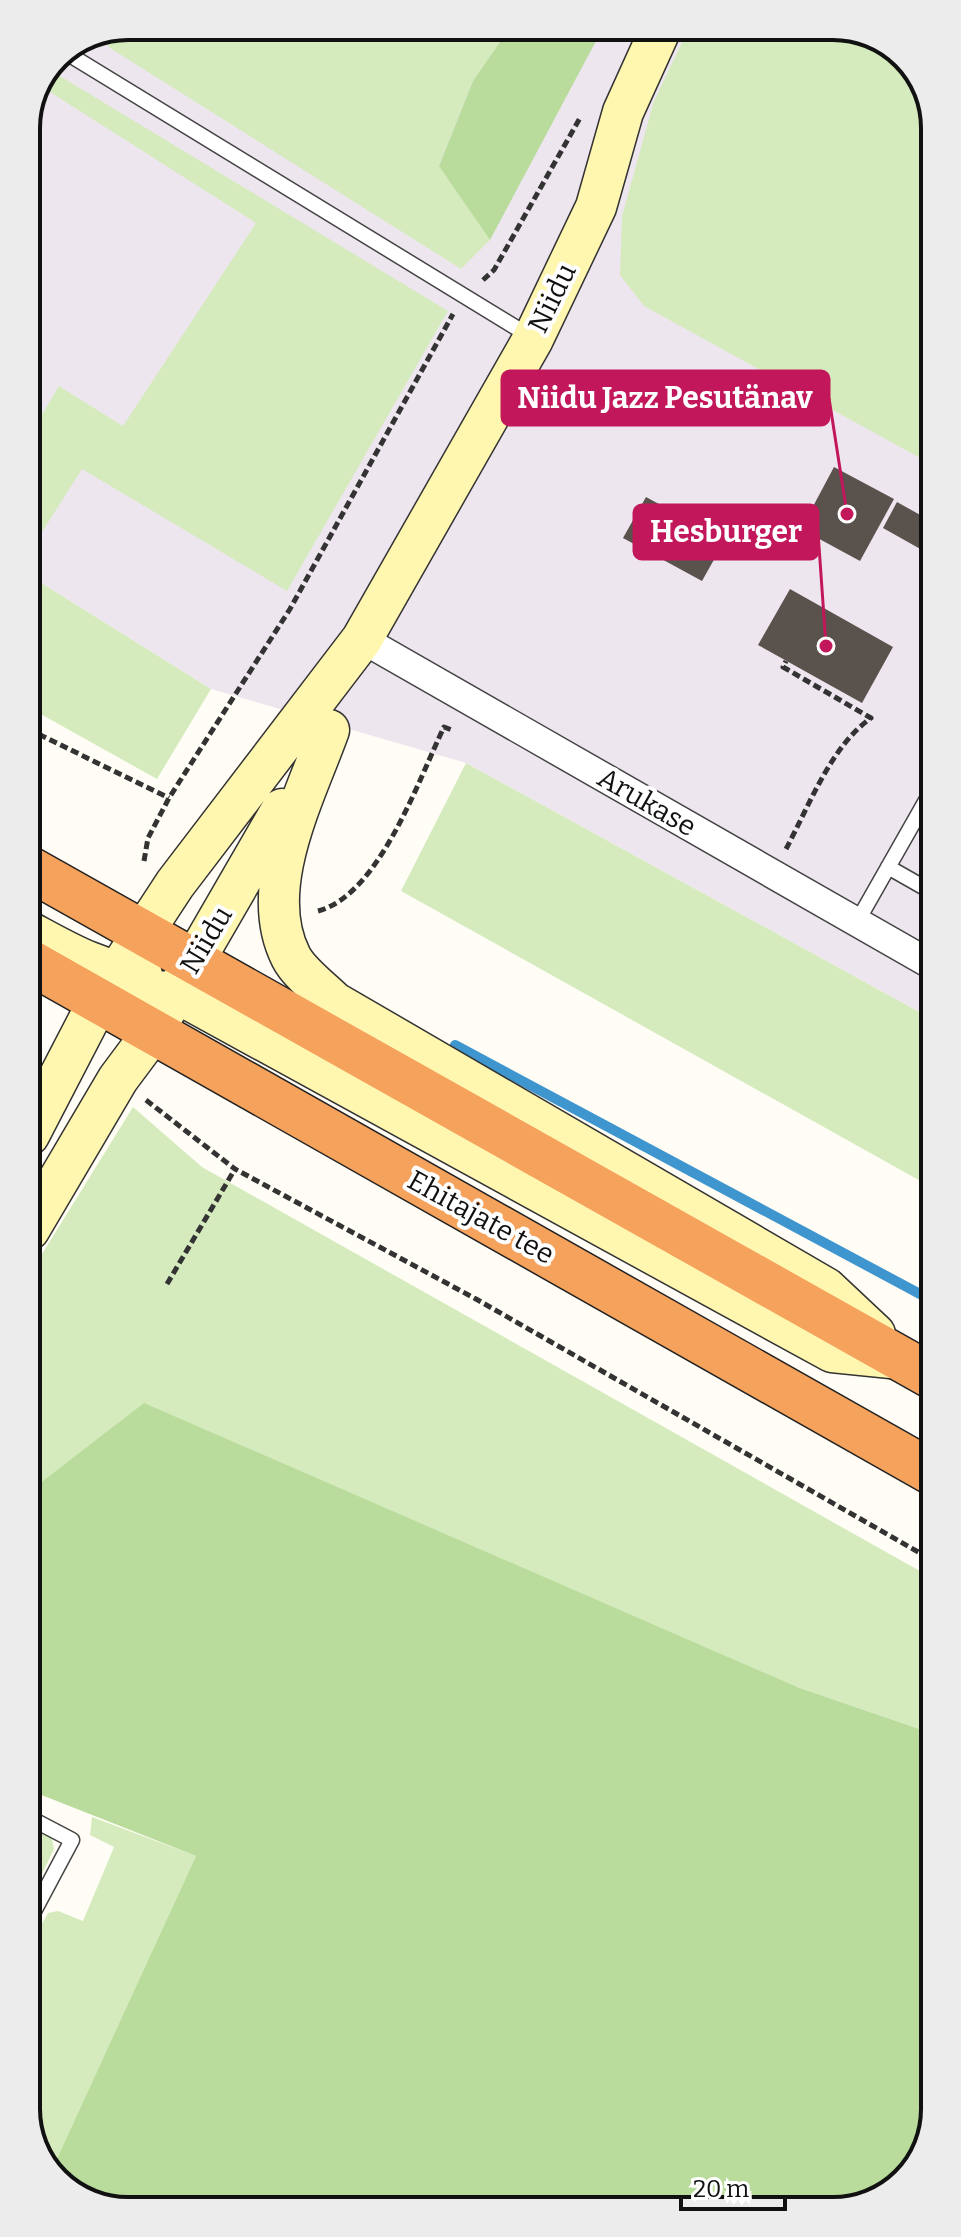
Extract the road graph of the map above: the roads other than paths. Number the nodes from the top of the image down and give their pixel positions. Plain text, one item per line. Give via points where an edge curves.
1 (656, 40) edge
2 (75, 58) edge
3 (533, 339) junction
4 (362, 639) junction
5 (329, 730) junction
6 (921, 809) edge
7 (888, 867) junction
8 (40, 875) edge
9 (921, 886) edge
10 (857, 922) junction
11 (144, 934) junction
12 (40, 938) edge
13 (921, 959) edge
14 (40, 965) edge
15 (183, 977) junction
16 (109, 987) junction
17 (153, 1032) junction
18 (40, 1096) edge
19 (40, 1211) edge
20 (917, 1368) edge
21 (921, 1466) edge
22 (40, 1823) edge
23 (40, 1900) edge

1 - 3 street, Niidu via 623,112 596,207
2 - 3 lane
3 - 4 street, Niidu
4 - 5 street, Niidu
4 - 10 street, Arukase
4 - 11 street, Niidu via 175,884
5 - 15 street, Niidu
5 - 20 street via 278,875 280,922 291,959 334,1002 826,1288
6 - 7 lane
7 - 9 lane
7 - 10 lane
8 - 11 highway
10 - 13 street, Arukase
11 - 15 highway
11 - 16 street, Niidu
12 - 16 street via 77,958
14 - 16 highway, Ehitajate tee
15 - 16 street
15 - 17 street, Niidu
15 - 20 highway
16 - 17 highway, Ehitajate tee
16 - 18 street, Niidu
17 - 19 street, Niidu via 118,1079
17 - 21 highway, Ehitajate tee
22 - 23 lane via 72,1840

